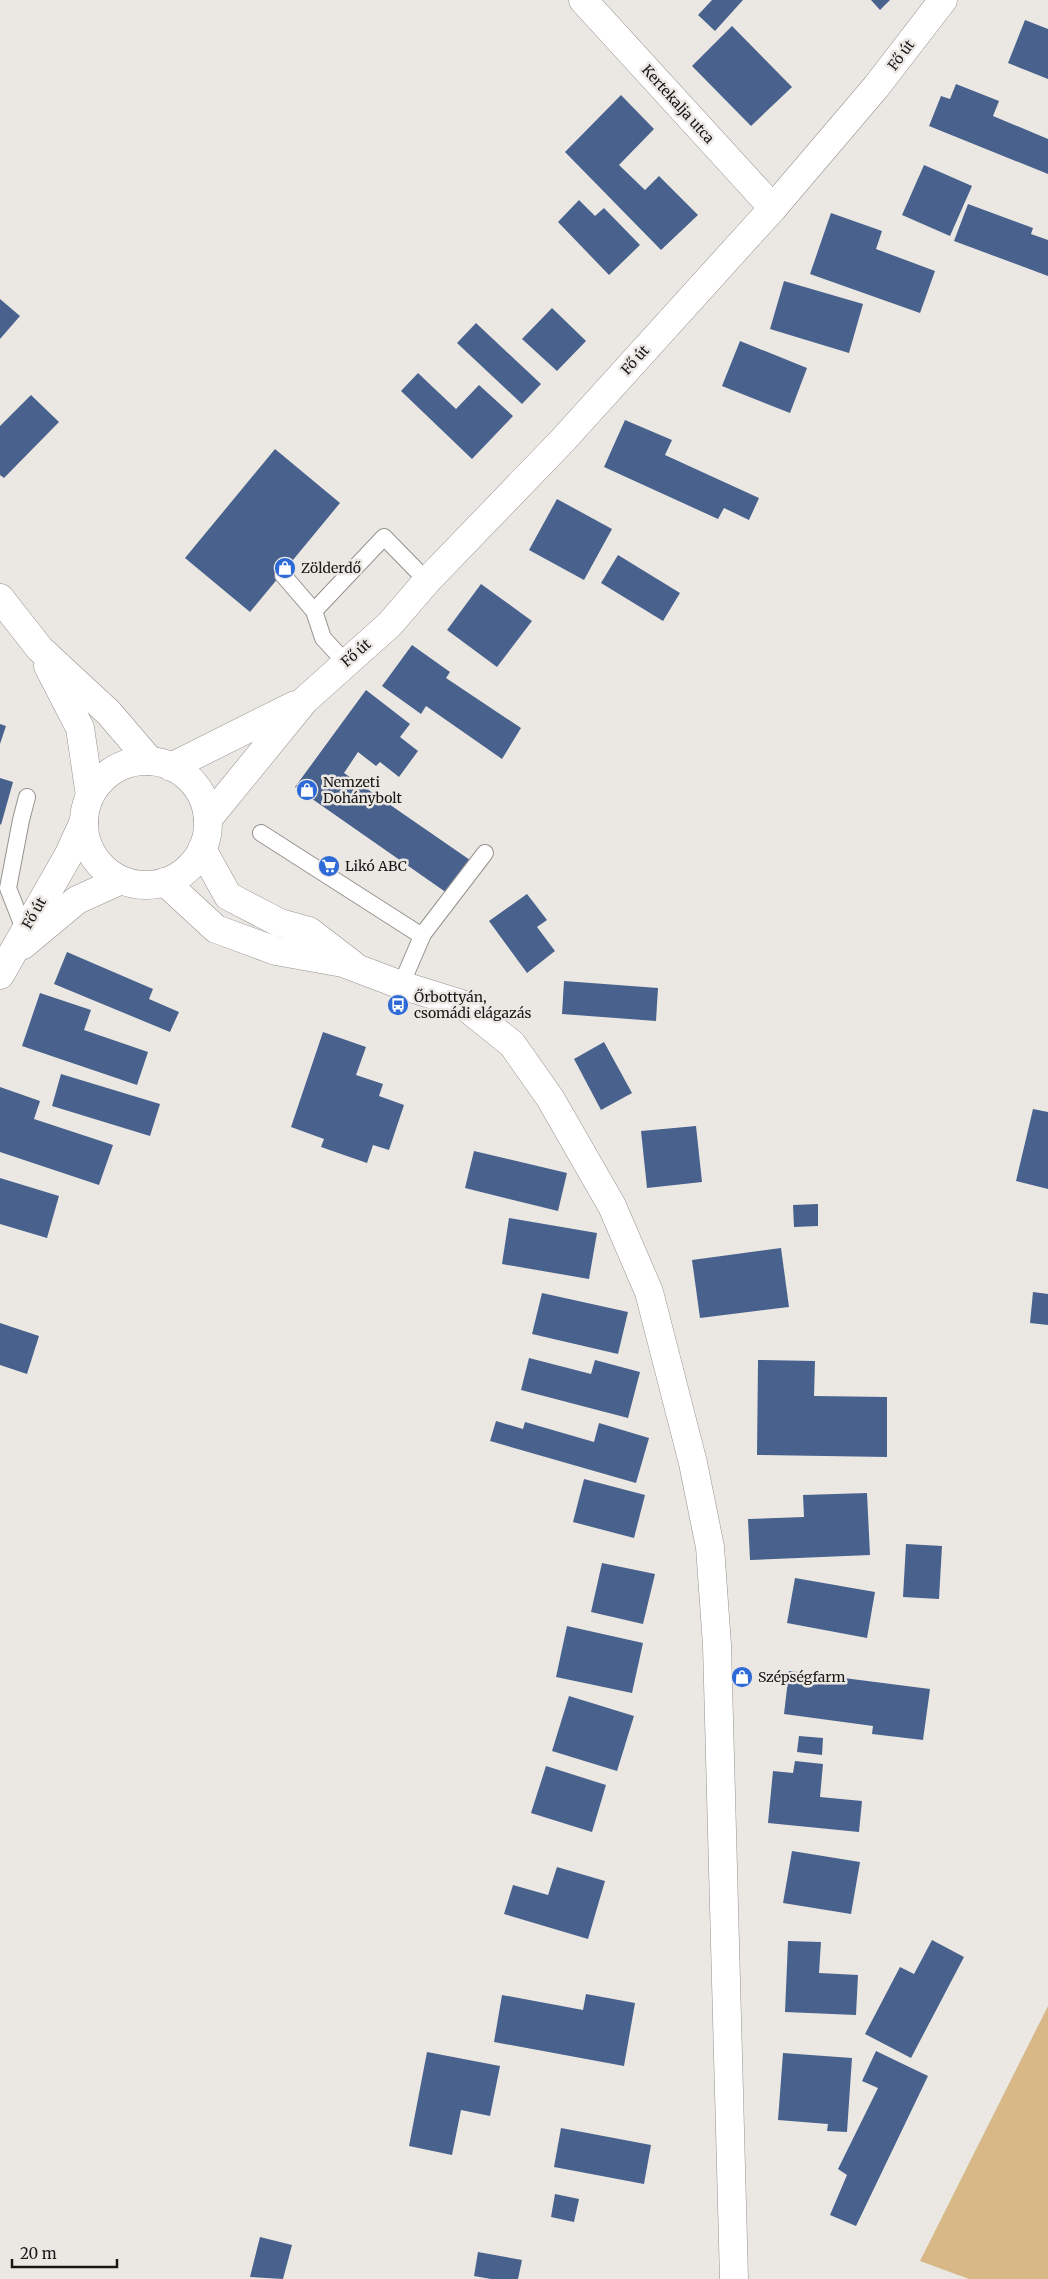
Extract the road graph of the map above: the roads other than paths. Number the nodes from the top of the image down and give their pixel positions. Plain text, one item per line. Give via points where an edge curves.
1 (583, 0) edge
2 (943, 0) edge
3 (773, 208) junction
4 (283, 575) dead end
5 (427, 581) junction
6 (0, 598) edge
7 (314, 611) junction
8 (40, 649) junction
9 (346, 662) junction
10 (305, 700) junction
11 (161, 764) junction
12 (27, 798) dead end
13 (87, 809) junction
14 (208, 819) junction
15 (261, 833) dead end
16 (202, 849) junction
17 (485, 853) dead end
18 (119, 881) junction
19 (165, 882) junction
20 (422, 936) junction
21 (19, 941) junction
22 (359, 970) junction
23 (0, 975) edge
24 (401, 985) junction
25 (734, 2279) edge

1 - 3 main road, Kertekalja utca
2 - 3 main road, Fő út via 876,87
3 - 5 main road, Fő út via 563,440
4 - 7 lane
5 - 7 lane via 384,537
5 - 9 main road, Fő út via 390,624
6 - 8 main road
7 - 9 lane via 323,638
8 - 11 main road
8 - 13 main road via 80,728
9 - 10 main road, Fő út
10 - 11 main road, Fő út
10 - 14 main road, Fő út
11 - 13 main road, Fő út via 135,762 121,766 98,784
11 - 14 main road, Fő út via 183,773 196,788 206,806
12 - 21 lane via 8,888
13 - 18 main road via 85,835 96,860 104,871
13 - 21 main road, Fő út via 68,856
14 - 16 main road, Fő út
15 - 20 lane
16 - 19 main road, Fő út via 183,873
16 - 22 main road via 228,896 280,923 308,931
17 - 20 lane
18 - 19 main road, Fő út via 150,885
18 - 21 main road, Fő út via 78,900
19 - 22 main road via 216,929 276,951 343,963
20 - 24 lane
21 - 23 main road, Fő út
22 - 24 main road
24 - 25 main road via 462,1004 512,1044 550,1098 612,1206 651,1301 693,1463 710,1547 717,1645

